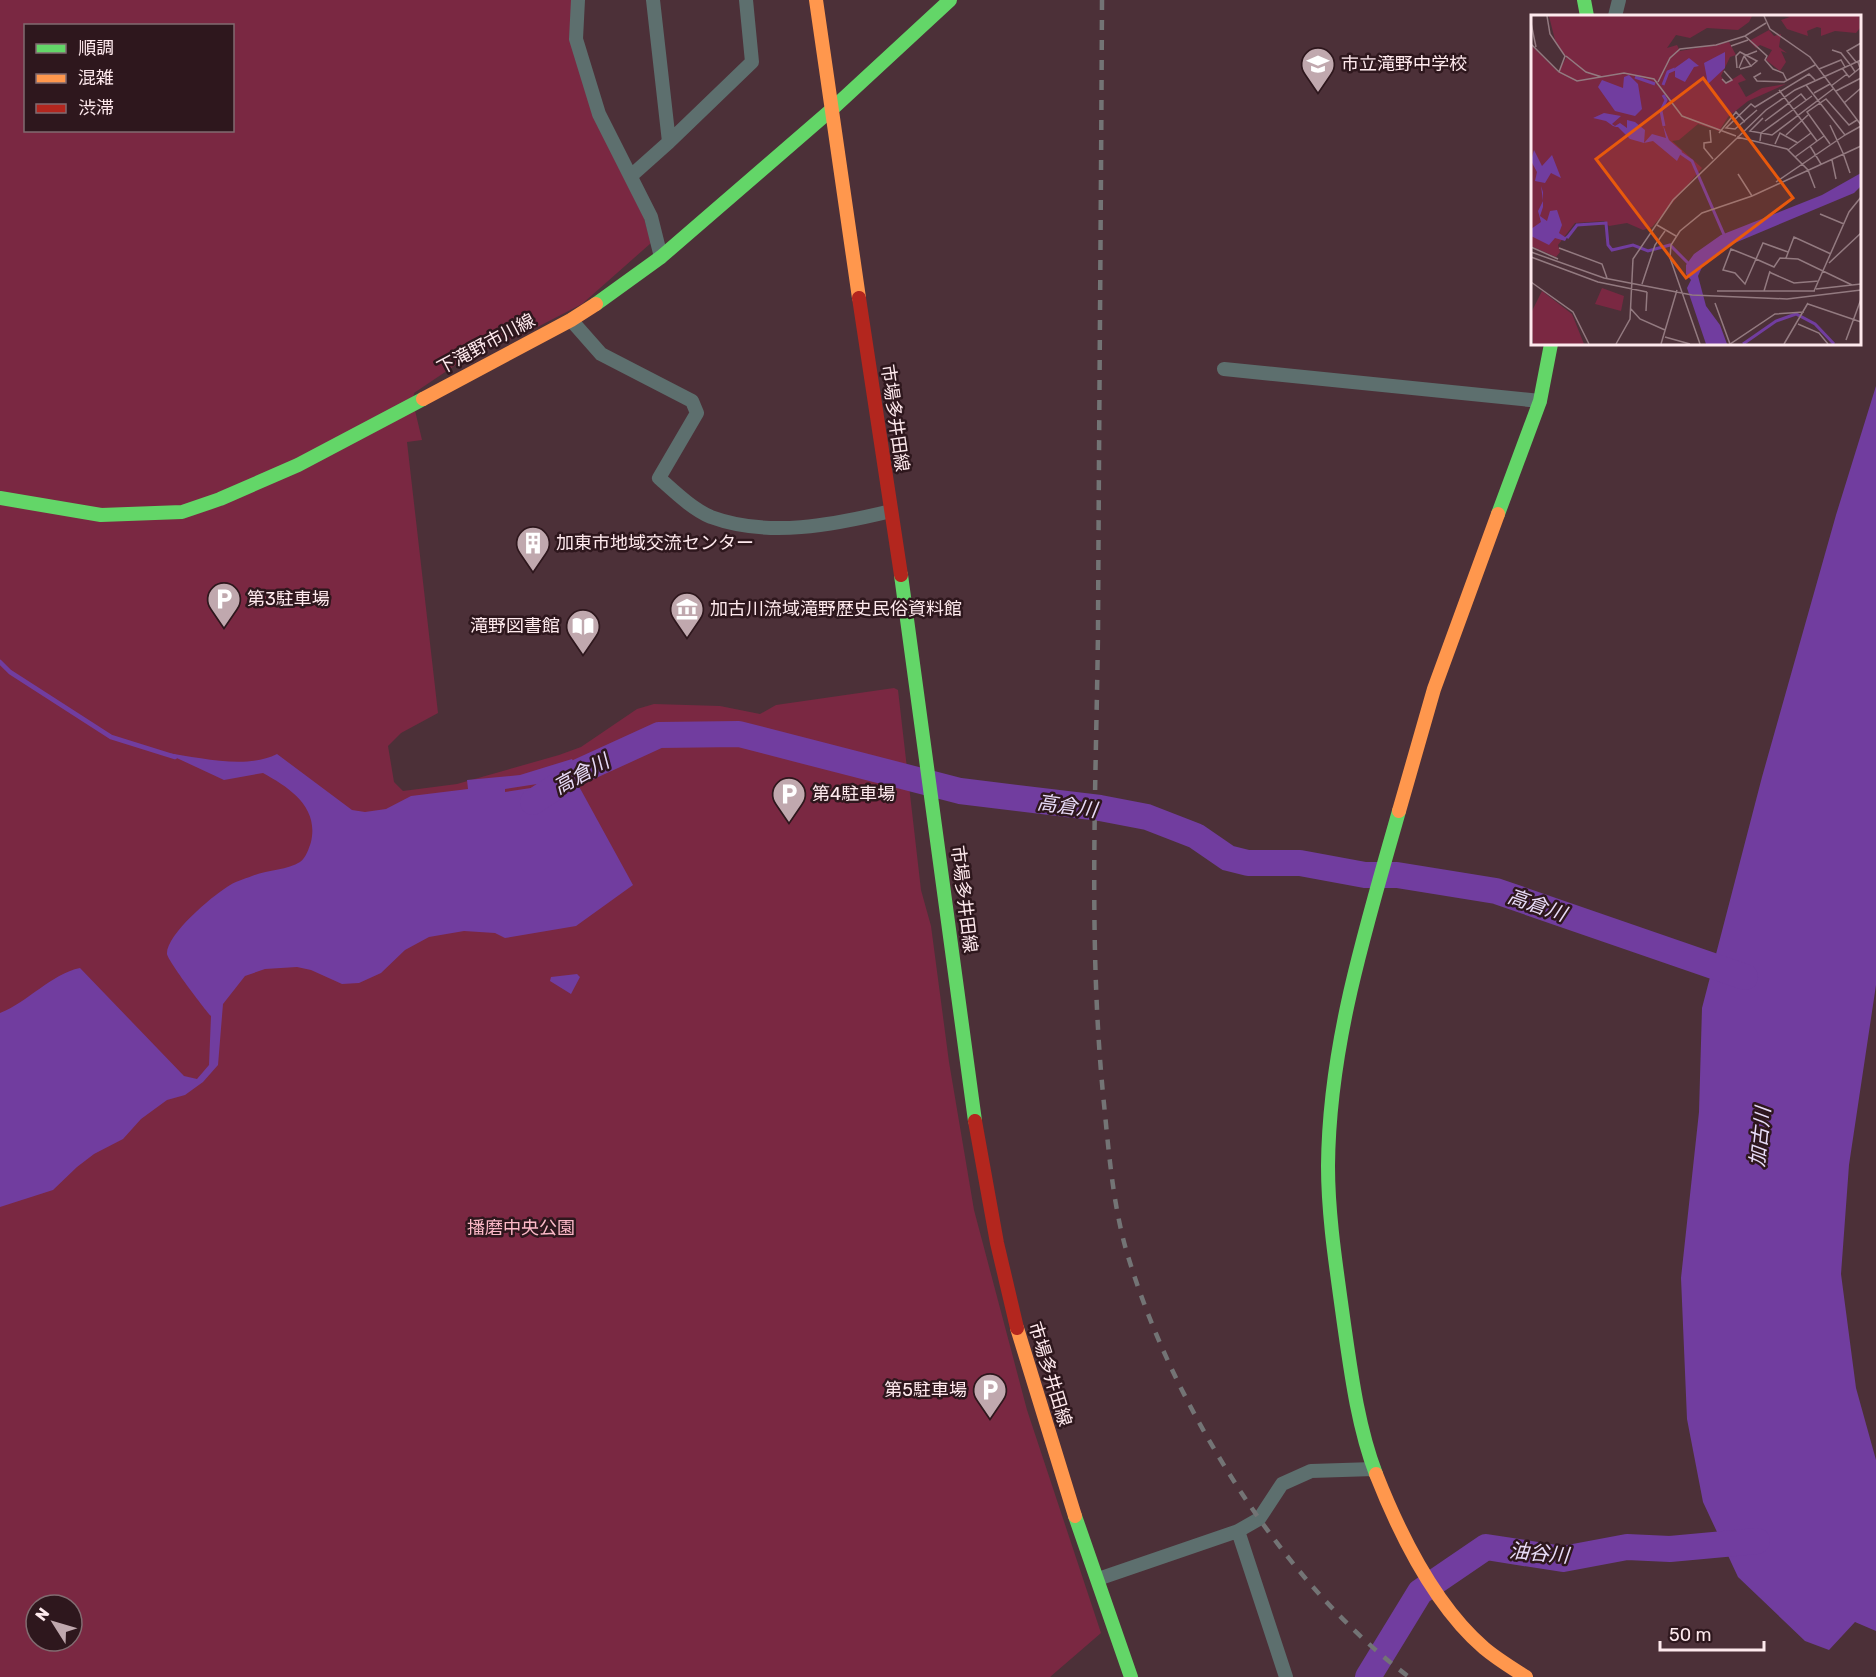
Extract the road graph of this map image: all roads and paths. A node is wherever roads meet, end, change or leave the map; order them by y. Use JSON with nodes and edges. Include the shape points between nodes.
{"nodes":[{"id":1,"x":578,"y":0,"type":"edge"},
{"id":2,"x":652,"y":0,"type":"edge"},
{"id":3,"x":747,"y":0,"type":"edge"},
{"id":4,"x":816,"y":0,"type":"edge"},
{"id":5,"x":950,"y":0,"type":"edge"},
{"id":6,"x":1584,"y":0,"type":"edge"},
{"id":7,"x":1618,"y":0,"type":"edge"},
{"id":8,"x":1587,"y":15,"type":"edge"},
{"id":9,"x":1615,"y":15,"type":"edge"},
{"id":10,"x":831,"y":110,"type":"junction"},
{"id":11,"x":669,"y":142,"type":"junction"},
{"id":12,"x":632,"y":175,"type":"junction"},
{"id":13,"x":661,"y":257,"type":"junction"},
{"id":14,"x":571,"y":320,"type":"junction"},
{"id":15,"x":1551,"y":345,"type":"edge"},
{"id":16,"x":1224,"y":369,"type":"dead end"},
{"id":17,"x":1540,"y":401,"type":"junction"},
{"id":18,"x":0,"y":498,"type":"edge"},
{"id":19,"x":891,"y":511,"type":"junction"},
{"id":20,"x":1374,"y":1468,"type":"junction"},
{"id":21,"x":1238,"y":1531,"type":"junction"},
{"id":22,"x":1098,"y":1579,"type":"junction"},
{"id":23,"x":1131,"y":1677,"type":"edge"},
{"id":24,"x":1286,"y":1677,"type":"edge"},
{"id":25,"x":1526,"y":1677,"type":"edge"}],
"edges":[{"from":1,"to":12,"type":"street","via":[[576,39],[581,57],[599,114]]},
{"from":2,"to":11,"type":"street"},
{"from":3,"to":11,"type":"street","via":[[752,62]]},
{"from":4,"to":10,"type":"main road"},
{"from":5,"to":10,"type":"main road","name":"下滝野市川線"},
{"from":6,"to":8,"type":"main road"},
{"from":7,"to":9,"type":"street"},
{"from":10,"to":13,"type":"main road","name":"下滝野市川線"},
{"from":10,"to":19,"type":"main road","name":"市場多井田線"},
{"from":11,"to":12,"type":"street"},
{"from":12,"to":13,"type":"street","via":[[651,217]]},
{"from":13,"to":14,"type":"main road","name":"下滝野市川線"},
{"from":14,"to":18,"type":"main road","name":"下滝野市川線","via":[[298,465],[182,512],[101,515]]},
{"from":14,"to":19,"type":"street","via":[[601,354],[692,401],[697,413],[659,478],[683,500],[710,516],[754,527],[791,528],[846,522]]},
{"from":15,"to":17,"type":"main road"},
{"from":16,"to":17,"type":"street"},
{"from":17,"to":20,"type":"main road","via":[[1434,689],[1341,1028],[1328,1167],[1336,1267],[1352,1381]]},
{"from":19,"to":22,"type":"main road","name":"市場多井田線","via":[[971,1094],[993,1227],[1016,1323]]},
{"from":20,"to":21,"type":"street","via":[[1311,1471],[1282,1484],[1259,1519]]},
{"from":20,"to":25,"type":"main road","via":[[1397,1528],[1439,1597],[1484,1648]]},
{"from":21,"to":22,"type":"street"},
{"from":21,"to":24,"type":"street"},
{"from":22,"to":23,"type":"main road","name":"市場多井田線"}]}
